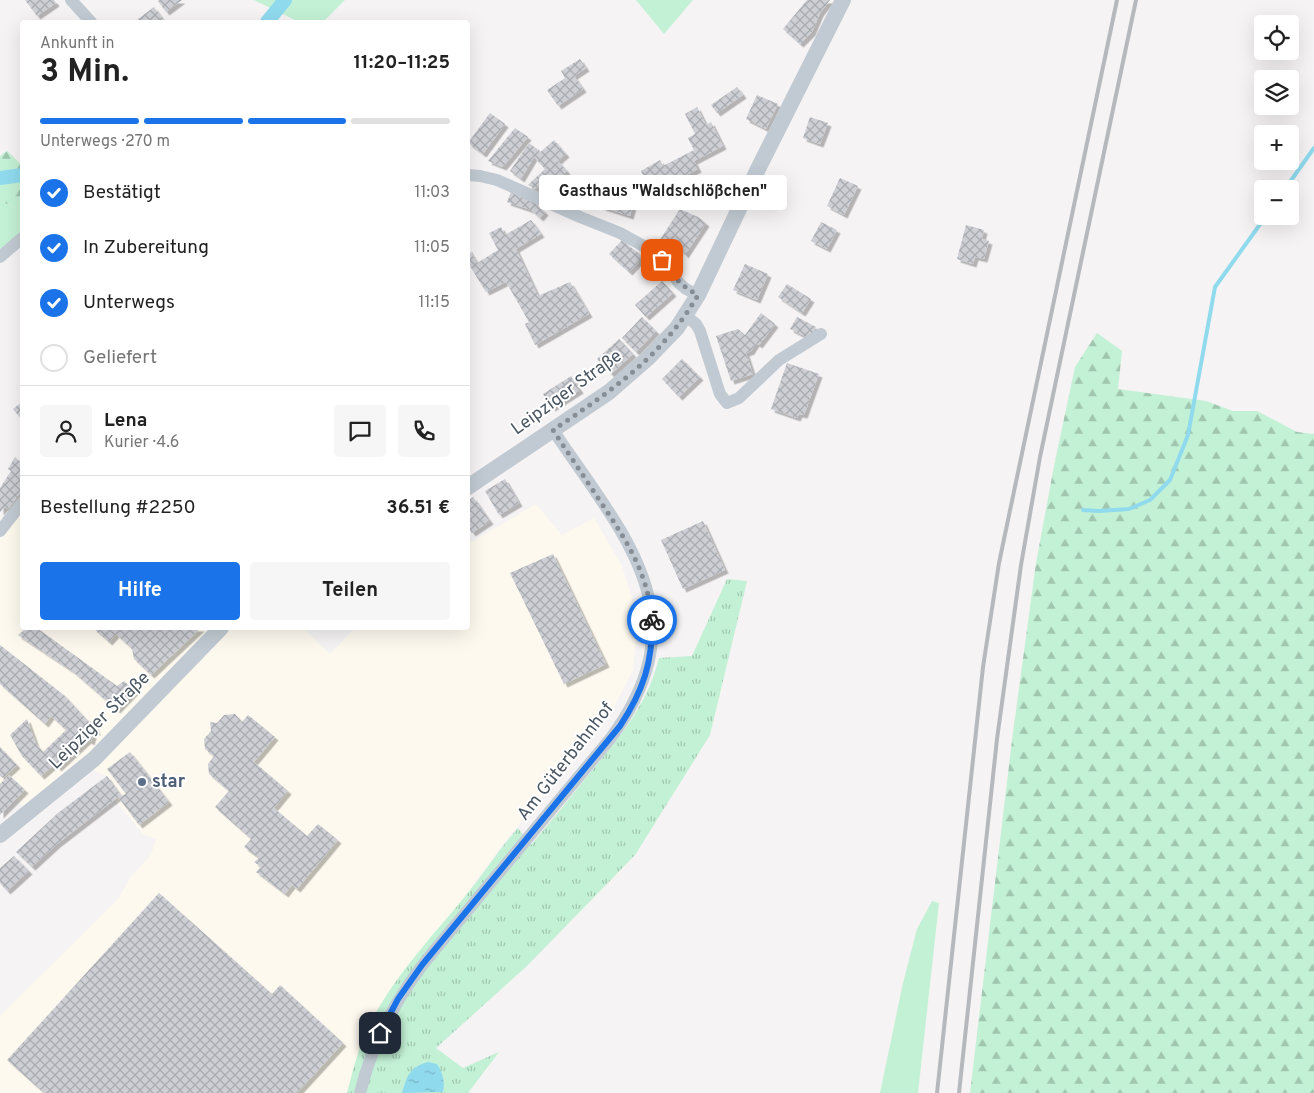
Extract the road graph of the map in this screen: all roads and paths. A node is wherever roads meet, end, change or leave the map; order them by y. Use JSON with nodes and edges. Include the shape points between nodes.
{"nodes":[{"id":1,"x":71,"y":0,"type":"edge"},
{"id":2,"x":843,"y":0,"type":"edge"},
{"id":3,"x":89,"y":20,"type":"edge"},
{"id":4,"x":470,"y":175,"type":"edge"},
{"id":5,"x":20,"y":240,"type":"edge"},
{"id":6,"x":0,"y":257,"type":"edge"},
{"id":7,"x":698,"y":295,"type":"junction"},
{"id":8,"x":686,"y":316,"type":"junction"},
{"id":9,"x":821,"y":334,"type":"dead end"},
{"id":10,"x":553,"y":430,"type":"junction"},
{"id":11,"x":470,"y":486,"type":"edge"},
{"id":12,"x":20,"y":506,"type":"edge"},
{"id":13,"x":0,"y":531,"type":"edge"},
{"id":14,"x":219,"y":630,"type":"edge"},
{"id":15,"x":0,"y":835,"type":"edge"},
{"id":16,"x":360,"y":1093,"type":"edge"}],
"edges":[{"from":1,"to":3,"type":"street"},
{"from":2,"to":7,"type":"street","name":"Leipziger Straße"},
{"from":4,"to":7,"type":"street","via":[[497,180],[635,241],[657,254],[673,277]]},
{"from":5,"to":6,"type":"street"},
{"from":7,"to":8,"type":"street","name":"Leipziger Straße"},
{"from":8,"to":9,"type":"street","via":[[700,331],[720,394],[727,403],[739,398],[779,360]]},
{"from":8,"to":10,"type":"street","name":"Leipziger Straße","via":[[668,339],[623,381]]},
{"from":10,"to":11,"type":"street","name":"Leipziger Straße"},
{"from":10,"to":16,"type":"street","name":"Am Güterbahnhof","via":[[625,539],[646,583],[652,633],[644,681],[628,714],[610,739],[405,989],[380,1033]]},
{"from":12,"to":13,"type":"street"},
{"from":14,"to":15,"type":"street","name":"Leipziger Straße","via":[[94,759]]}]}
